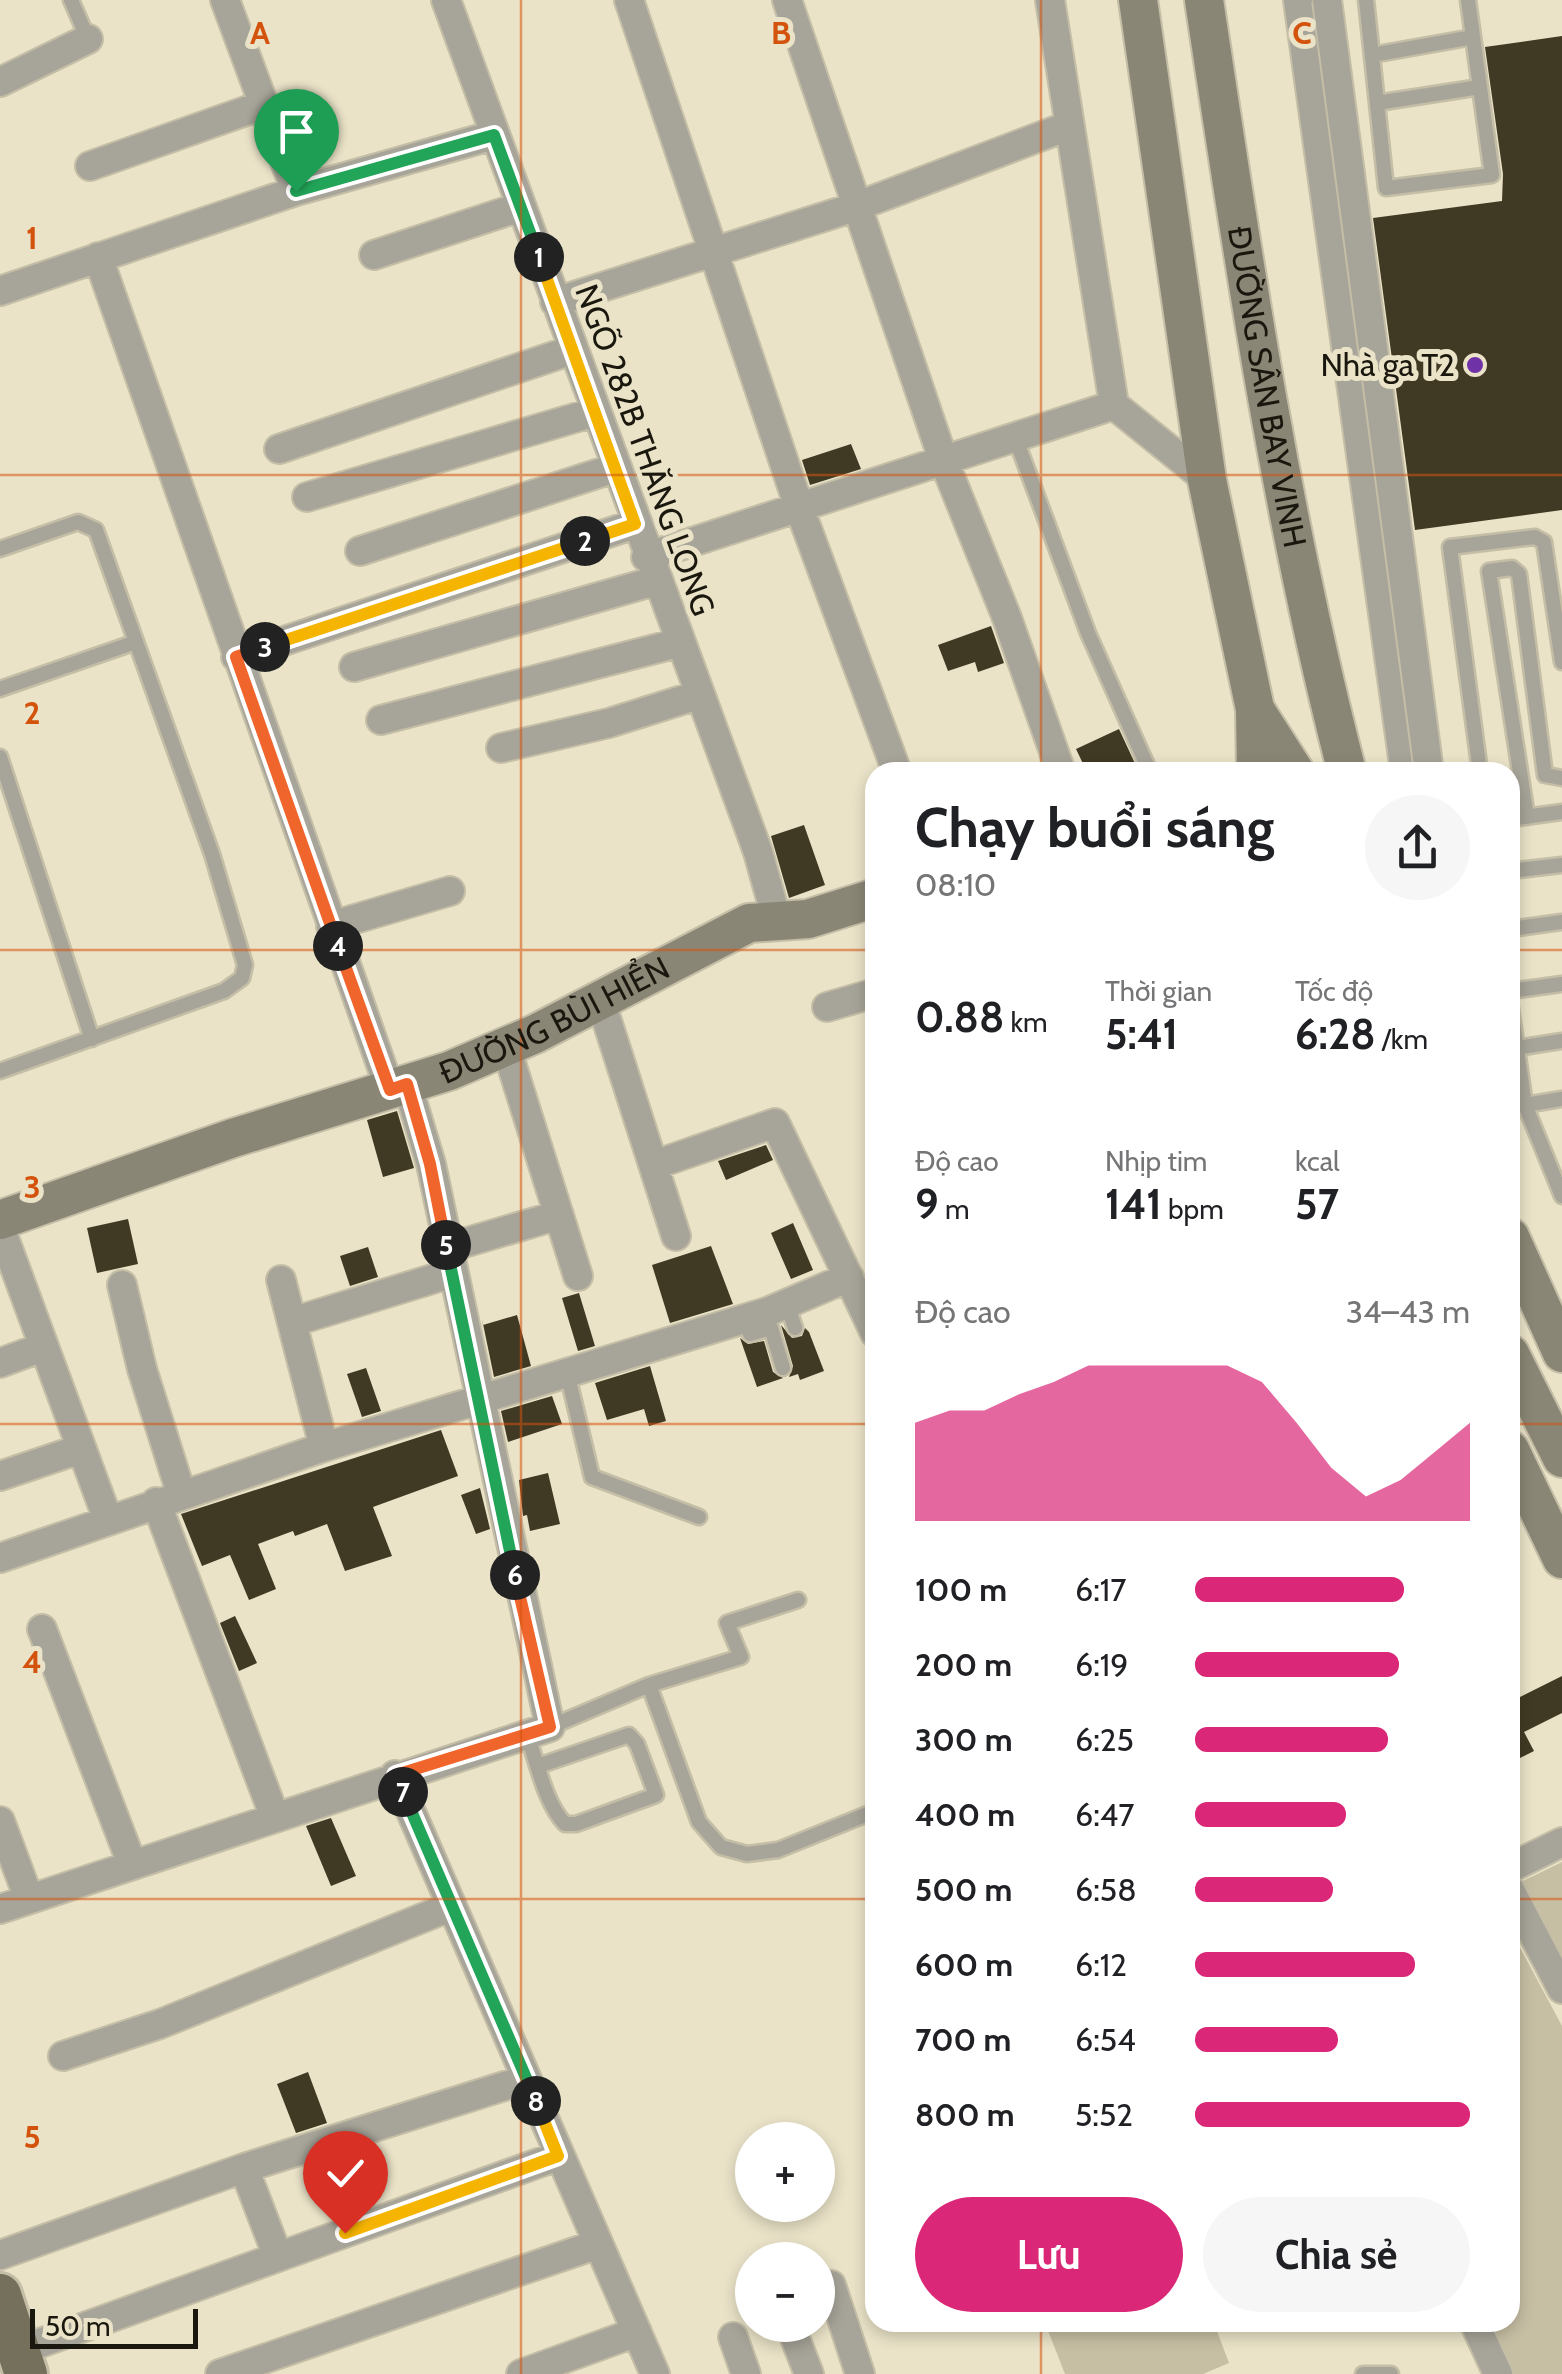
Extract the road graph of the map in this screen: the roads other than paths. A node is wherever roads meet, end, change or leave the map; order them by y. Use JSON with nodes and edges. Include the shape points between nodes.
{"nodes":[{"id":1,"x":71,"y":0,"type":"edge"},
{"id":2,"x":225,"y":0,"type":"edge"},
{"id":3,"x":446,"y":0,"type":"edge"},
{"id":4,"x":629,"y":0,"type":"edge"},
{"id":5,"x":787,"y":0,"type":"edge"},
{"id":6,"x":1050,"y":0,"type":"edge"},
{"id":7,"x":1138,"y":0,"type":"edge"},
{"id":8,"x":1204,"y":0,"type":"edge"},
{"id":9,"x":1298,"y":0,"type":"edge"},
{"id":10,"x":1327,"y":0,"type":"edge"},
{"id":11,"x":1338,"y":0,"type":"edge"},
{"id":12,"x":1366,"y":0,"type":"edge"},
{"id":13,"x":1468,"y":0,"type":"edge"},
{"id":14,"x":1473,"y":37,"type":"junction"},
{"id":15,"x":88,"y":39,"type":"joint"},
{"id":16,"x":1372,"y":54,"type":"junction"},
{"id":17,"x":0,"y":82,"type":"edge"},
{"id":18,"x":1480,"y":87,"type":"junction"},
{"id":19,"x":1376,"y":103,"type":"junction"},
{"id":20,"x":262,"y":104,"type":"junction"},
{"id":21,"x":1068,"y":126,"type":"junction"},
{"id":22,"x":494,"y":135,"type":"junction"},
{"id":23,"x":90,"y":166,"type":"dead end"},
{"id":24,"x":296,"y":191,"type":"junction"},
{"id":25,"x":520,"y":208,"type":"junction"},
{"id":26,"x":854,"y":208,"type":"junction"},
{"id":27,"x":715,"y":253,"type":"junction"},
{"id":28,"x":98,"y":256,"type":"junction"},
{"id":29,"x":374,"y":256,"type":"dead end"},
{"id":30,"x":0,"y":291,"type":"edge"},
{"id":31,"x":555,"y":302,"type":"junction"},
{"id":32,"x":572,"y":350,"type":"junction"},
{"id":33,"x":1114,"y":405,"type":"junction"},
{"id":34,"x":594,"y":412,"type":"junction"},
{"id":35,"x":1015,"y":436,"type":"junction"},
{"id":36,"x":279,"y":449,"type":"dead end"},
{"id":37,"x":942,"y":459,"type":"junction"},
{"id":38,"x":615,"y":468,"type":"junction"},
{"id":39,"x":1207,"y":480,"type":"junction"},
{"id":40,"x":307,"y":496,"type":"dead end"},
{"id":41,"x":800,"y":507,"type":"junction"},
{"id":42,"x":635,"y":524,"type":"junction"},
{"id":43,"x":0,"y":550,"type":"edge"},
{"id":44,"x":360,"y":551,"type":"dead end"},
{"id":45,"x":651,"y":569,"type":"junction"},
{"id":46,"x":1386,"y":631,"type":"junction"},
{"id":47,"x":136,"y":642,"type":"junction"},
{"id":48,"x":678,"y":643,"type":"junction"},
{"id":49,"x":236,"y":657,"type":"junction"},
{"id":50,"x":1562,"y":662,"type":"edge"},
{"id":51,"x":354,"y":666,"type":"dead end"},
{"id":52,"x":0,"y":690,"type":"edge"},
{"id":53,"x":698,"y":695,"type":"junction"},
{"id":54,"x":1255,"y":710,"type":"junction"},
{"id":55,"x":381,"y":720,"type":"dead end"},
{"id":56,"x":500,"y":748,"type":"dead end"},
{"id":57,"x":0,"y":757,"type":"edge"},
{"id":58,"x":892,"y":762,"type":"edge"},
{"id":59,"x":1057,"y":762,"type":"edge"},
{"id":60,"x":1146,"y":762,"type":"edge"},
{"id":61,"x":1256,"y":762,"type":"edge"},
{"id":62,"x":1289,"y":762,"type":"edge"},
{"id":63,"x":1344,"y":762,"type":"edge"},
{"id":64,"x":1405,"y":762,"type":"edge"},
{"id":65,"x":1428,"y":762,"type":"edge"},
{"id":66,"x":1479,"y":762,"type":"edge"},
{"id":67,"x":1518,"y":762,"type":"edge"},
{"id":68,"x":1520,"y":772,"type":"edge"},
{"id":69,"x":1562,"y":778,"type":"edge"},
{"id":70,"x":1562,"y":812,"type":"edge"},
{"id":71,"x":1527,"y":817,"type":"junction"},
{"id":72,"x":1520,"y":818,"type":"edge"},
{"id":73,"x":1562,"y":865,"type":"edge"},
{"id":74,"x":1520,"y":870,"type":"edge"},
{"id":75,"x":450,"y":891,"type":"dead end"},
{"id":76,"x":865,"y":901,"type":"edge"},
{"id":77,"x":1562,"y":922,"type":"edge"},
{"id":78,"x":778,"y":924,"type":"junction"},
{"id":79,"x":331,"y":926,"type":"junction"},
{"id":80,"x":1520,"y":928,"type":"edge"},
{"id":81,"x":1562,"y":984,"type":"edge"},
{"id":82,"x":1520,"y":990,"type":"edge"},
{"id":83,"x":865,"y":996,"type":"edge"},
{"id":84,"x":600,"y":999,"type":"junction"},
{"id":85,"x":827,"y":1007,"type":"dead end"},
{"id":86,"x":92,"y":1039,"type":"junction"},
{"id":87,"x":1562,"y":1041,"type":"edge"},
{"id":88,"x":1520,"y":1047,"type":"edge"},
{"id":89,"x":506,"y":1048,"type":"junction"},
{"id":90,"x":0,"y":1072,"type":"edge"},
{"id":91,"x":1520,"y":1073,"type":"edge"},
{"id":92,"x":398,"y":1087,"type":"junction"},
{"id":93,"x":1562,"y":1099,"type":"edge"},
{"id":94,"x":1525,"y":1105,"type":"junction"},
{"id":95,"x":654,"y":1165,"type":"junction"},
{"id":96,"x":1562,"y":1196,"type":"edge"},
{"id":97,"x":559,"y":1215,"type":"junction"},
{"id":98,"x":0,"y":1224,"type":"edge"},
{"id":99,"x":676,"y":1236,"type":"dead end"},
{"id":100,"x":1520,"y":1255,"type":"edge"},
{"id":101,"x":449,"y":1261,"type":"junction"},
{"id":102,"x":578,"y":1276,"type":"dead end"},
{"id":103,"x":849,"y":1277,"type":"junction"},
{"id":104,"x":281,"y":1280,"type":"dead end"},
{"id":105,"x":122,"y":1285,"type":"dead end"},
{"id":106,"x":1551,"y":1309,"type":"edge"},
{"id":107,"x":865,"y":1311,"type":"edge"},
{"id":108,"x":746,"y":1319,"type":"junction"},
{"id":109,"x":292,"y":1322,"type":"junction"},
{"id":110,"x":43,"y":1347,"type":"junction"},
{"id":111,"x":1561,"y":1348,"type":"edge"},
{"id":112,"x":0,"y":1363,"type":"edge"},
{"id":113,"x":783,"y":1368,"type":"dead end"},
{"id":114,"x":567,"y":1372,"type":"junction"},
{"id":115,"x":1520,"y":1374,"type":"edge"},
{"id":116,"x":478,"y":1399,"type":"junction"},
{"id":117,"x":324,"y":1447,"type":"junction"},
{"id":118,"x":80,"y":1449,"type":"junction"},
{"id":119,"x":1562,"y":1458,"type":"edge"},
{"id":120,"x":1520,"y":1471,"type":"edge"},
{"id":121,"x":0,"y":1476,"type":"edge"},
{"id":122,"x":168,"y":1498,"type":"junction"},
{"id":123,"x":699,"y":1516,"type":"dead end"},
{"id":124,"x":108,"y":1520,"type":"junction"},
{"id":125,"x":0,"y":1558,"type":"edge"},
{"id":126,"x":1562,"y":1559,"type":"edge"},
{"id":127,"x":798,"y":1600,"type":"dead end"},
{"id":128,"x":42,"y":1629,"type":"dead end"},
{"id":129,"x":648,"y":1685,"type":"junction"},
{"id":130,"x":538,"y":1730,"type":"junction"},
{"id":131,"x":538,"y":1766,"type":"junction"},
{"id":132,"x":396,"y":1775,"type":"junction"},
{"id":133,"x":865,"y":1815,"type":"edge"},
{"id":134,"x":274,"y":1816,"type":"junction"},
{"id":135,"x":0,"y":1821,"type":"edge"},
{"id":136,"x":1562,"y":1842,"type":"edge"},
{"id":137,"x":1520,"y":1863,"type":"edge"},
{"id":138,"x":132,"y":1864,"type":"junction"},
{"id":139,"x":28,"y":1899,"type":"junction"},
{"id":140,"x":452,"y":1906,"type":"junction"},
{"id":141,"x":0,"y":1909,"type":"edge"},
{"id":142,"x":1520,"y":1909,"type":"edge"},
{"id":143,"x":1562,"y":1990,"type":"edge"},
{"id":144,"x":64,"y":2056,"type":"dead end"},
{"id":145,"x":527,"y":2079,"type":"junction"},
{"id":146,"x":558,"y":2156,"type":"junction"},
{"id":147,"x":244,"y":2168,"type":"junction"},
{"id":148,"x":598,"y":2244,"type":"junction"},
{"id":149,"x":0,"y":2255,"type":"edge"},
{"id":150,"x":278,"y":2258,"type":"junction"},
{"id":151,"x":0,"y":2295,"type":"edge"},
{"id":152,"x":835,"y":2295,"type":"edge"},
{"id":153,"x":637,"y":2332,"type":"junction"},
{"id":154,"x":1479,"y":2332,"type":"edge"},
{"id":155,"x":733,"y":2337,"type":"dead end"},
{"id":156,"x":796,"y":2342,"type":"edge"},
{"id":157,"x":22,"y":2362,"type":"edge"},
{"id":158,"x":220,"y":2374,"type":"edge"},
{"id":159,"x":522,"y":2374,"type":"edge"},
{"id":160,"x":655,"y":2374,"type":"edge"},
{"id":161,"x":746,"y":2374,"type":"edge"},
{"id":162,"x":808,"y":2374,"type":"edge"},
{"id":163,"x":860,"y":2374,"type":"edge"},
{"id":164,"x":1362,"y":2374,"type":"edge"},
{"id":165,"x":1391,"y":2374,"type":"edge"},
{"id":166,"x":1498,"y":2374,"type":"edge"}],
"edges":[{"from":1,"to":15,"type":"lane"},
{"from":2,"to":20,"type":"street"},
{"from":3,"to":22,"type":"street","name":"NGÕ 282B THĂNG LONG"},
{"from":4,"to":27,"type":"street"},
{"from":5,"to":26,"type":"street"},
{"from":6,"to":21,"type":"street"},
{"from":7,"to":39,"type":"main road","name":"ĐƯỜNG SÂN BAY VINH"},
{"from":8,"to":63,"type":"main road","name":"ĐƯỜNG SÂN BAY VINH","via":[[1263,387],[1312,640]]},
{"from":9,"to":46,"type":"street"},
{"from":10,"to":65,"type":"street","bridge":true},
{"from":11,"to":46,"type":"street","via":[[1411,536]]},
{"from":12,"to":16,"type":"lane"},
{"from":13,"to":14,"type":"lane"},
{"from":14,"to":16,"type":"lane"},
{"from":14,"to":18,"type":"lane"},
{"from":15,"to":17,"type":"street"},
{"from":16,"to":19,"type":"lane"},
{"from":18,"to":19,"type":"lane"},
{"from":18,"to":19,"type":"lane","via":[[1492,175],[1386,188]]},
{"from":20,"to":23,"type":"street"},
{"from":20,"to":24,"type":"street"},
{"from":21,"to":26,"type":"street"},
{"from":21,"to":33,"type":"street"},
{"from":22,"to":24,"type":"street"},
{"from":22,"to":25,"type":"street","name":"NGÕ 282B THĂNG LONG"},
{"from":24,"to":28,"type":"street"},
{"from":25,"to":29,"type":"street"},
{"from":25,"to":31,"type":"street","name":"NGÕ 282B THĂNG LONG"},
{"from":26,"to":27,"type":"street"},
{"from":26,"to":37,"type":"street"},
{"from":27,"to":31,"type":"street"},
{"from":27,"to":41,"type":"street"},
{"from":28,"to":30,"type":"street"},
{"from":28,"to":49,"type":"street"},
{"from":31,"to":32,"type":"street","name":"NGÕ 282B THĂNG LONG"},
{"from":32,"to":34,"type":"street","name":"NGÕ 282B THĂNG LONG"},
{"from":32,"to":36,"type":"street"},
{"from":33,"to":35,"type":"street"},
{"from":33,"to":39,"type":"street"},
{"from":34,"to":38,"type":"street","name":"NGÕ 282B THĂNG LONG"},
{"from":34,"to":40,"type":"street"},
{"from":35,"to":37,"type":"street"},
{"from":35,"to":60,"type":"lane","via":[[1088,633]]},
{"from":37,"to":41,"type":"street"},
{"from":37,"to":59,"type":"street"},
{"from":38,"to":42,"type":"street","name":"NGÕ 282B THĂNG LONG"},
{"from":38,"to":44,"type":"street"},
{"from":39,"to":54,"type":"main road","name":"ĐƯỜNG SÂN BAY VINH"},
{"from":41,"to":45,"type":"street"},
{"from":41,"to":58,"type":"street"},
{"from":42,"to":45,"type":"street","name":"NGÕ 282B THĂNG LONG"},
{"from":42,"to":49,"type":"street"},
{"from":43,"to":47,"type":"lane","via":[[78,522],[91,525]]},
{"from":45,"to":48,"type":"street","name":"NGÕ 282B THĂNG LONG"},
{"from":45,"to":51,"type":"street"},
{"from":46,"to":64,"type":"street"},
{"from":47,"to":52,"type":"lane"},
{"from":47,"to":86,"type":"lane","via":[[245,966],[242,978],[224,991]]},
{"from":48,"to":53,"type":"street","name":"NGÕ 282B THĂNG LONG"},
{"from":48,"to":55,"type":"street"},
{"from":49,"to":79,"type":"street"},
{"from":50,"to":66,"type":"lane","via":[[1544,542],[1534,537],[1450,547]]},
{"from":53,"to":56,"type":"street"},
{"from":53,"to":78,"type":"street","name":"NGÕ 282B THĂNG LONG"},
{"from":54,"to":61,"type":"main road","name":"ĐƯỜNG SÂN BAY VINH"},
{"from":54,"to":62,"type":"main road"},
{"from":57,"to":86,"type":"lane"},
{"from":67,"to":69,"type":"lane","via":[[1489,572],[1512,568],[1519,574],[1545,775]]},
{"from":68,"to":71,"type":"lane"},
{"from":70,"to":71,"type":"lane"},
{"from":71,"to":72,"type":"lane"},
{"from":73,"to":74,"type":"lane"},
{"from":75,"to":79,"type":"street"},
{"from":76,"to":78,"type":"main road","name":"ĐƯỜNG BÙI HIỂN"},
{"from":77,"to":80,"type":"lane"},
{"from":78,"to":84,"type":"main road","name":"ĐƯỜNG BÙI HIỂN","via":[[749,922]]},
{"from":79,"to":92,"type":"street"},
{"from":81,"to":82,"type":"lane"},
{"from":83,"to":85,"type":"street"},
{"from":84,"to":89,"type":"main road","name":"ĐƯỜNG BÙI HIỂN"},
{"from":84,"to":95,"type":"street"},
{"from":86,"to":90,"type":"lane"},
{"from":87,"to":88,"type":"lane"},
{"from":89,"to":92,"type":"main road","name":"ĐƯỜNG BÙI HIỂN"},
{"from":89,"to":97,"type":"street"},
{"from":91,"to":94,"type":"lane"},
{"from":92,"to":98,"type":"main road","name":"ĐƯỜNG BÙI HIỂN","via":[[233,1138]]},
{"from":92,"to":101,"type":"street","via":[[430,1164]]},
{"from":93,"to":94,"type":"lane"},
{"from":94,"to":96,"type":"lane"},
{"from":95,"to":99,"type":"street"},
{"from":95,"to":103,"type":"street","via":[[775,1123]]},
{"from":97,"to":101,"type":"street"},
{"from":97,"to":102,"type":"street"},
{"from":98,"to":110,"type":"street"},
{"from":100,"to":106,"type":"main road"},
{"from":101,"to":109,"type":"street"},
{"from":101,"to":116,"type":"street"},
{"from":103,"to":107,"type":"street"},
{"from":103,"to":108,"type":"street","via":[[791,1316]]},
{"from":104,"to":109,"type":"street"},
{"from":105,"to":122,"type":"street"},
{"from":106,"to":111,"type":"main road"},
{"from":108,"to":113,"type":"lane","via":[[750,1334],[771,1328]]},
{"from":108,"to":114,"type":"street"},
{"from":109,"to":117,"type":"street"},
{"from":110,"to":112,"type":"street"},
{"from":110,"to":118,"type":"street"},
{"from":114,"to":116,"type":"street"},
{"from":114,"to":123,"type":"lane","via":[[592,1477]]},
{"from":115,"to":119,"type":"main road"},
{"from":116,"to":117,"type":"street"},
{"from":116,"to":130,"type":"street"},
{"from":117,"to":122,"type":"street"},
{"from":118,"to":121,"type":"street"},
{"from":118,"to":124,"type":"street"},
{"from":120,"to":126,"type":"main road"},
{"from":122,"to":124,"type":"street"},
{"from":122,"to":134,"type":"street"},
{"from":124,"to":125,"type":"street"},
{"from":127,"to":129,"type":"lane","via":[[728,1623],[741,1657]]},
{"from":128,"to":138,"type":"street"},
{"from":129,"to":130,"type":"lane"},
{"from":129,"to":133,"type":"lane","via":[[699,1822],[721,1847],[747,1854],[778,1850]]},
{"from":130,"to":131,"type":"lane"},
{"from":130,"to":132,"type":"street"},
{"from":131,"to":131,"type":"lane","via":[[565,1824],[656,1795],[629,1735]]},
{"from":132,"to":134,"type":"street"},
{"from":132,"to":140,"type":"street"},
{"from":134,"to":138,"type":"street"},
{"from":135,"to":139,"type":"street"},
{"from":136,"to":137,"type":"street"},
{"from":138,"to":139,"type":"street"},
{"from":139,"to":141,"type":"street"},
{"from":140,"to":144,"type":"street"},
{"from":140,"to":145,"type":"street"},
{"from":142,"to":143,"type":"street"},
{"from":145,"to":146,"type":"street"},
{"from":145,"to":147,"type":"street"},
{"from":146,"to":148,"type":"street"},
{"from":146,"to":150,"type":"street"},
{"from":147,"to":149,"type":"street"},
{"from":147,"to":150,"type":"street"},
{"from":148,"to":153,"type":"street"},
{"from":148,"to":158,"type":"street"},
{"from":150,"to":157,"type":"street"},
{"from":151,"to":157,"type":"main road"},
{"from":152,"to":163,"type":"street"},
{"from":153,"to":159,"type":"street"},
{"from":153,"to":160,"type":"street"},
{"from":154,"to":166,"type":"street"},
{"from":155,"to":161,"type":"street"},
{"from":156,"to":162,"type":"street"},
{"from":164,"to":165,"type":"lane"}]}
